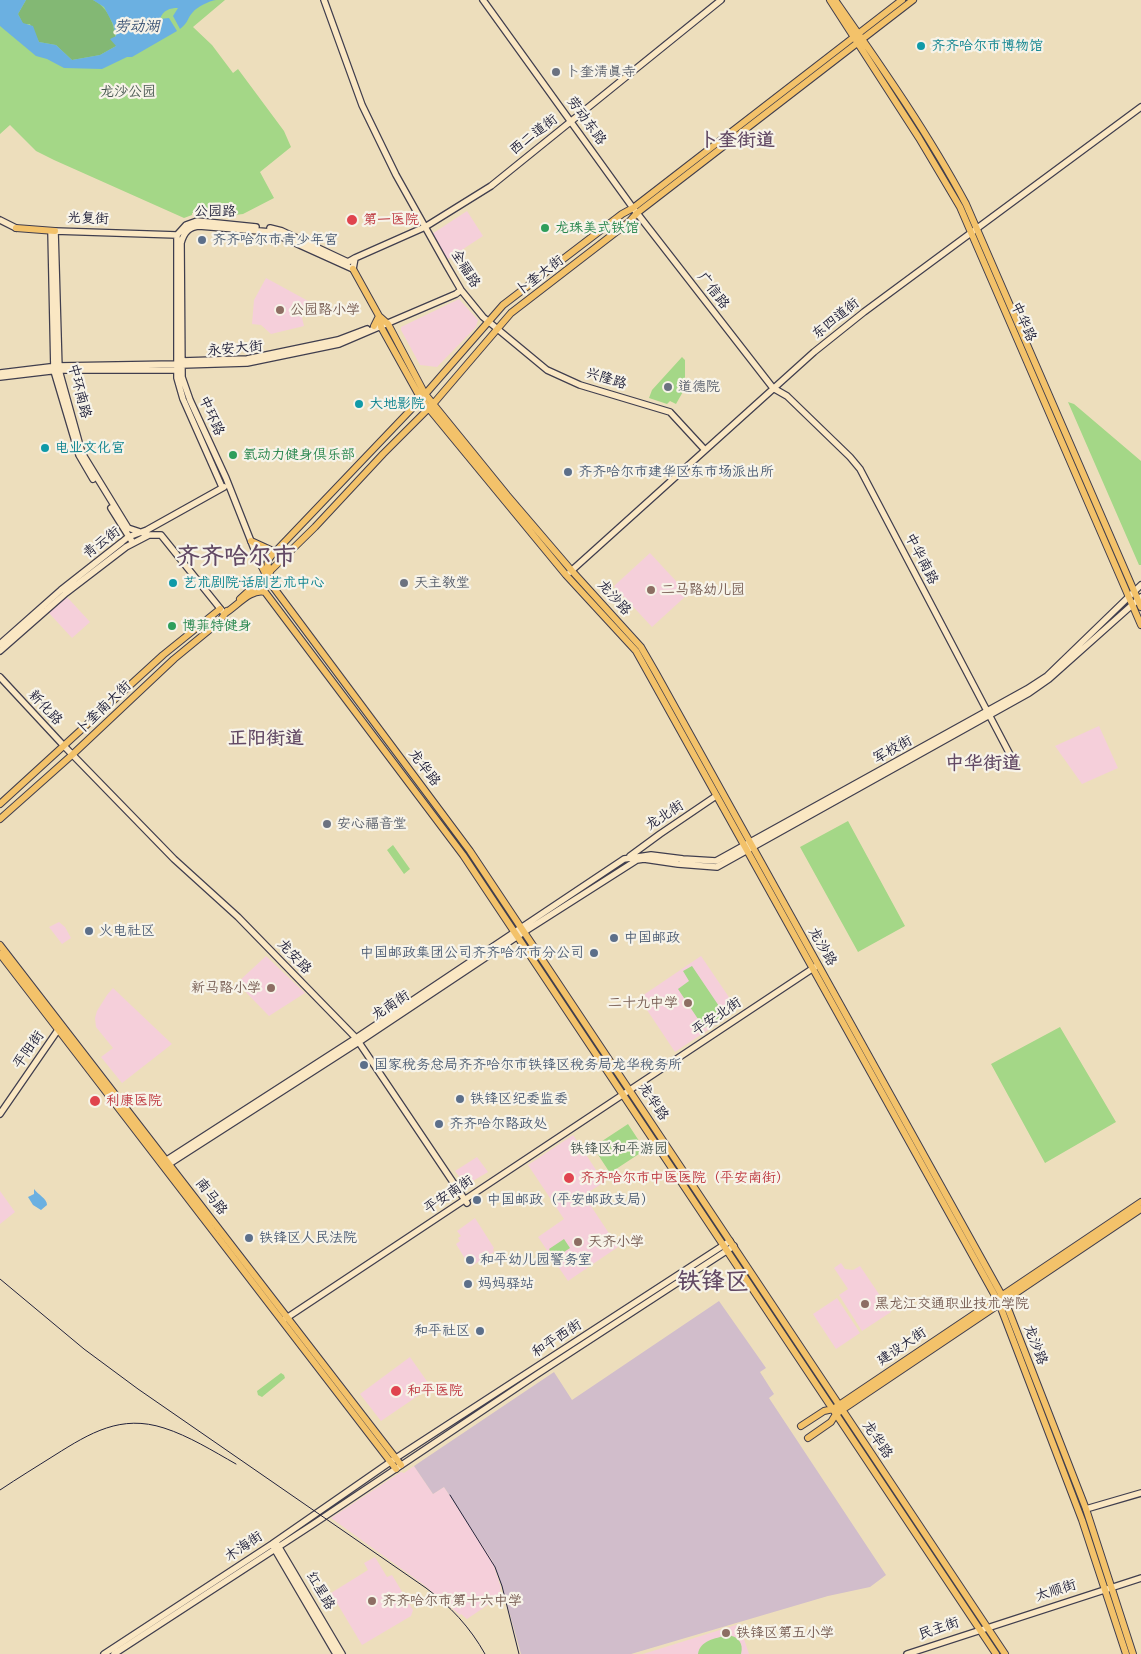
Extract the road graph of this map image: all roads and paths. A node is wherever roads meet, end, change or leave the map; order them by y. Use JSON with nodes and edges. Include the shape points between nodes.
{"nodes":[{"id":1,"x":324,"y":0,"type":"edge"},
{"id":2,"x":484,"y":0,"type":"edge"},
{"id":3,"x":721,"y":0,"type":"edge"},
{"id":4,"x":830,"y":0,"type":"edge"},
{"id":5,"x":835,"y":0,"type":"edge"},
{"id":6,"x":902,"y":0,"type":"edge"},
{"id":7,"x":913,"y":0,"type":"edge"},
{"id":8,"x":858,"y":38,"type":"junction"},
{"id":9,"x":1141,"y":107,"type":"edge"},
{"id":10,"x":571,"y":122,"type":"junction"},
{"id":11,"x":635,"y":210,"type":"junction"},
{"id":12,"x":0,"y":220,"type":"edge"},
{"id":13,"x":0,"y":226,"type":"edge"},
{"id":14,"x":425,"y":227,"type":"junction"},
{"id":15,"x":16,"y":228,"type":"junction"},
{"id":16,"x":53,"y":231,"type":"junction"},
{"id":17,"x":973,"y":231,"type":"junction"},
{"id":18,"x":177,"y":235,"type":"junction"},
{"id":19,"x":355,"y":258,"type":"junction"},
{"id":20,"x":353,"y":269,"type":"junction"},
{"id":21,"x":462,"y":290,"type":"junction"},
{"id":22,"x":379,"y":316,"type":"junction"},
{"id":23,"x":488,"y":322,"type":"junction"},
{"id":24,"x":381,"y":326,"type":"junction"},
{"id":25,"x":497,"y":330,"type":"junction"},
{"id":26,"x":179,"y":365,"type":"junction"},
{"id":27,"x":56,"y":369,"type":"junction"},
{"id":28,"x":0,"y":373,"type":"edge"},
{"id":29,"x":0,"y":377,"type":"edge"},
{"id":30,"x":773,"y":388,"type":"junction"},
{"id":31,"x":423,"y":396,"type":"junction"},
{"id":32,"x":431,"y":406,"type":"junction"},
{"id":33,"x":706,"y":450,"type":"junction"},
{"id":34,"x":222,"y":487,"type":"junction"},
{"id":35,"x":232,"y":492,"type":"junction"},
{"id":36,"x":140,"y":532,"type":"junction"},
{"id":37,"x":149,"y":535,"type":"junction"},
{"id":38,"x":128,"y":537,"type":"junction"},
{"id":39,"x":251,"y":541,"type":"junction"},
{"id":40,"x":133,"y":543,"type":"junction"},
{"id":41,"x":275,"y":552,"type":"junction"},
{"id":42,"x":258,"y":559,"type":"joint"},
{"id":43,"x":268,"y":573,"type":"junction"},
{"id":44,"x":569,"y":573,"type":"junction"},
{"id":45,"x":1141,"y":585,"type":"edge"},
{"id":46,"x":1134,"y":591,"type":"junction"},
{"id":47,"x":1129,"y":597,"type":"junction"},
{"id":48,"x":1140,"y":601,"type":"edge"},
{"id":49,"x":1132,"y":606,"type":"junction"},
{"id":50,"x":222,"y":611,"type":"junction"},
{"id":51,"x":1141,"y":625,"type":"edge"},
{"id":52,"x":0,"y":644,"type":"edge"},
{"id":53,"x":0,"y":651,"type":"edge"},
{"id":54,"x":0,"y":677,"type":"edge"},
{"id":55,"x":988,"y":714,"type":"junction"},
{"id":56,"x":64,"y":746,"type":"junction"},
{"id":57,"x":72,"y":755,"type":"junction"},
{"id":58,"x":1016,"y":766,"type":"dead end"},
{"id":59,"x":716,"y":796,"type":"junction"},
{"id":60,"x":0,"y":804,"type":"edge"},
{"id":61,"x":0,"y":819,"type":"edge"},
{"id":62,"x":661,"y":835,"type":"dead end"},
{"id":63,"x":748,"y":847,"type":"junction"},
{"id":64,"x":628,"y":857,"type":"junction"},
{"id":65,"x":630,"y":864,"type":"joint"},
{"id":66,"x":522,"y":929,"type":"junction"},
{"id":67,"x":516,"y":934,"type":"junction"},
{"id":68,"x":0,"y":945,"type":"edge"},
{"id":69,"x":0,"y":954,"type":"edge"},
{"id":70,"x":816,"y":967,"type":"junction"},
{"id":71,"x":60,"y":1027,"type":"junction"},
{"id":72,"x":357,"y":1040,"type":"junction"},
{"id":73,"x":630,"y":1090,"type":"junction"},
{"id":74,"x":623,"y":1095,"type":"junction"},
{"id":75,"x":0,"y":1114,"type":"edge"},
{"id":76,"x":165,"y":1164,"type":"junction"},
{"id":77,"x":466,"y":1202,"type":"junction"},
{"id":78,"x":1141,"y":1202,"type":"edge"},
{"id":79,"x":1141,"y":1209,"type":"edge"},
{"id":80,"x":732,"y":1243,"type":"junction"},
{"id":81,"x":725,"y":1248,"type":"junction"},
{"id":82,"x":1001,"y":1300,"type":"junction"},
{"id":83,"x":285,"y":1319,"type":"junction"},
{"id":84,"x":841,"y":1407,"type":"junction"},
{"id":85,"x":834,"y":1412,"type":"junction"},
{"id":86,"x":801,"y":1426,"type":"dead end"},
{"id":87,"x":808,"y":1438,"type":"dead end"},
{"id":88,"x":394,"y":1460,"type":"junction"},
{"id":89,"x":399,"y":1467,"type":"junction"},
{"id":90,"x":1141,"y":1493,"type":"edge"},
{"id":91,"x":1086,"y":1509,"type":"junction"},
{"id":92,"x":275,"y":1545,"type":"junction"},
{"id":93,"x":1141,"y":1578,"type":"edge"},
{"id":94,"x":1109,"y":1588,"type":"junction"},
{"id":95,"x":983,"y":1628,"type":"junction"},
{"id":96,"x":104,"y":1654,"type":"edge"},
{"id":97,"x":114,"y":1654,"type":"edge"},
{"id":98,"x":336,"y":1654,"type":"edge"},
{"id":99,"x":342,"y":1654,"type":"edge"},
{"id":100,"x":907,"y":1654,"type":"edge"},
{"id":101,"x":996,"y":1654,"type":"edge"},
{"id":102,"x":1005,"y":1654,"type":"edge"},
{"id":103,"x":1126,"y":1654,"type":"edge"},
{"id":104,"x":1133,"y":1654,"type":"edge"}],
"edges":[{"from":1,"to":14,"type":"main road","name":"全福路","via":[[362,105]]},
{"from":2,"to":10,"type":"main road","name":"劳动东路"},
{"from":3,"to":10,"type":"main road","name":"西二道街"},
{"from":4,"to":8,"type":"main road"},
{"from":5,"to":8,"type":"main road"},
{"from":6,"to":8,"type":"main road"},
{"from":7,"to":8,"type":"main road"},
{"from":8,"to":11,"type":"main road","name":"卜奎大街"},
{"from":8,"to":17,"type":"main road","name":"中华路","via":[[952,178]]},
{"from":9,"to":17,"type":"main road","name":"东四道街"},
{"from":10,"to":11,"type":"main road","name":"劳动东路"},
{"from":10,"to":14,"type":"main road","name":"西二道街","via":[[491,186]]},
{"from":11,"to":23,"type":"main road","name":"卜奎大街","via":[[622,214],[503,305]]},
{"from":11,"to":25,"type":"main road","name":"卜奎大街","via":[[630,222],[511,313]]},
{"from":11,"to":30,"type":"main road","name":"广信路"},
{"from":12,"to":15,"type":"main road","name":"光复街"},
{"from":13,"to":15,"type":"main road"},
{"from":14,"to":19,"type":"main road","name":"西二道街"},
{"from":14,"to":21,"type":"main road","name":"全福路"},
{"from":15,"to":16,"type":"main road","name":"光复街"},
{"from":16,"to":18,"type":"main road","name":"光复街"},
{"from":16,"to":27,"type":"main road","name":"中环南路"},
{"from":17,"to":30,"type":"main road","name":"东四道街","via":[[864,312]]},
{"from":17,"to":46,"type":"main road","name":"中华路"},
{"from":17,"to":47,"type":"main road","name":"中华路"},
{"from":18,"to":19,"type":"main road","name":"公园路","via":[[186,225],[197,221],[271,228],[348,262]]},
{"from":18,"to":26,"type":"main road"},
{"from":19,"to":20,"type":"main road"},
{"from":20,"to":22,"type":"main road","name":"龙沙路"},
{"from":20,"to":26,"type":"main road","name":"公园路","via":[[271,232],[190,228],[181,242]]},
{"from":21,"to":23,"type":"main road","name":"全福路"},
{"from":21,"to":24,"type":"main road","name":"永安大街"},
{"from":22,"to":24,"type":"main road","name":"龙沙路"},
{"from":22,"to":24,"type":"main road"},
{"from":23,"to":25,"type":"main road","name":"全福路"},
{"from":23,"to":31,"type":"main road","name":"卜奎大街"},
{"from":24,"to":26,"type":"main road","name":"永安大街","via":[[339,344],[251,363]]},
{"from":24,"to":31,"type":"main road","name":"龙沙路"},
{"from":25,"to":32,"type":"main road","name":"卜奎大街"},
{"from":25,"to":33,"type":"main road","name":"兴隆路","via":[[547,370],[580,385],[670,412]]},
{"from":26,"to":27,"type":"main road","name":"永安大街"},
{"from":26,"to":34,"type":"main road","name":"中环路","via":[[183,399]]},
{"from":26,"to":35,"type":"main road","name":"中环路","via":[[190,400]]},
{"from":27,"to":28,"type":"main road","name":"永安大街"},
{"from":27,"to":29,"type":"main road","name":"永安大街"},
{"from":27,"to":36,"type":"main road","name":"中环南路","via":[[82,453],[128,528]]},
{"from":27,"to":38,"type":"main road","name":"中环南路","via":[[78,455]]},
{"from":30,"to":33,"type":"main road","name":"东四道街"},
{"from":30,"to":55,"type":"main road","name":"中华南路","via":[[788,396],[860,469]]},
{"from":31,"to":32,"type":"main road","name":"龙沙路"},
{"from":31,"to":41,"type":"main road","name":"卜奎大街"},
{"from":32,"to":43,"type":"main road","name":"卜奎大街"},
{"from":32,"to":44,"type":"main road","name":"龙沙路"},
{"from":33,"to":44,"type":"main road","name":"东四道街"},
{"from":34,"to":35,"type":"main road"},
{"from":34,"to":36,"type":"main road","name":"青云街"},
{"from":35,"to":39,"type":"main road","name":"中环路"},
{"from":36,"to":37,"type":"main road","name":"中环南路"},
{"from":36,"to":38,"type":"main road","name":"青云街"},
{"from":37,"to":40,"type":"main road","name":"青云街"},
{"from":37,"to":50,"type":"main road","name":"中环南路","via":[[161,535]]},
{"from":38,"to":40,"type":"main road","name":"中环南路"},
{"from":38,"to":52,"type":"main road","name":"青云街"},
{"from":39,"to":41,"type":"main road"},
{"from":39,"to":42,"type":"main road","name":"中环路"},
{"from":40,"to":53,"type":"main road","name":"青云街","via":[[66,592]]},
{"from":41,"to":43,"type":"main road","name":"卜奎大街","via":[[267,560]]},
{"from":42,"to":43,"type":"main road","name":"龙华路"},
{"from":43,"to":50,"type":"main road"},
{"from":43,"to":66,"type":"main road","name":"龙华路","via":[[272,584],[470,850]]},
{"from":44,"to":59,"type":"main road","name":"龙沙路","via":[[636,651]]},
{"from":44,"to":63,"type":"main road","name":"龙沙路","via":[[641,647]]},
{"from":45,"to":46,"type":"main road","name":"军校街"},
{"from":46,"to":47,"type":"main road","name":"军校街"},
{"from":46,"to":48,"type":"main road","name":"中华路"},
{"from":47,"to":49,"type":"main road","name":"中华路"},
{"from":47,"to":55,"type":"main road","name":"军校街","via":[[1047,676]]},
{"from":48,"to":49,"type":"main road","name":"军校街"},
{"from":49,"to":51,"type":"main road","name":"中华路"},
{"from":49,"to":55,"type":"main road","name":"军校街","via":[[1049,679]]},
{"from":50,"to":56,"type":"main road","name":"卜奎南大街","via":[[162,656]]},
{"from":50,"to":57,"type":"main road","name":"卜奎南大街","via":[[219,622],[174,659]]},
{"from":50,"to":67,"type":"main road","name":"龙华路","via":[[233,609],[258,590],[265,592],[463,855]]},
{"from":54,"to":56,"type":"main road","name":"新化路"},
{"from":55,"to":58,"type":"main road","name":"中华南路"},
{"from":55,"to":63,"type":"main road","name":"军校街"},
{"from":56,"to":57,"type":"main road","name":"新化路"},
{"from":56,"to":60,"type":"main road","name":"卜奎南大街"},
{"from":57,"to":61,"type":"main road","name":"卜奎南大街"},
{"from":57,"to":72,"type":"main road","name":"龙安路","via":[[174,859],[238,917]]},
{"from":59,"to":63,"type":"main road","name":"龙沙路"},
{"from":59,"to":64,"type":"main road","name":"龙北街"},
{"from":62,"to":64,"type":"main road","name":"龙北街"},
{"from":63,"to":64,"type":"main road","name":"军校街","via":[[716,861],[651,855]]},
{"from":63,"to":65,"type":"main road","name":"军校街","via":[[717,867],[651,860],[637,860]]},
{"from":63,"to":70,"type":"main road","name":"龙沙路"},
{"from":64,"to":66,"type":"main road","name":"龙南街"},
{"from":65,"to":66,"type":"main road","name":"龙南街"},
{"from":66,"to":67,"type":"main road","name":"龙南街"},
{"from":66,"to":73,"type":"main road","name":"龙华路"},
{"from":67,"to":72,"type":"main road","name":"龙南街"},
{"from":67,"to":74,"type":"main road","name":"龙华路"},
{"from":68,"to":71,"type":"main road","name":"南马路"},
{"from":69,"to":71,"type":"main road","name":"南马路"},
{"from":70,"to":73,"type":"main road","name":"平安北街"},
{"from":70,"to":82,"type":"main road","name":"龙沙路"},
{"from":71,"to":75,"type":"main road","name":"平阳街"},
{"from":71,"to":76,"type":"main road","name":"南马路"},
{"from":72,"to":76,"type":"main road","name":"龙南街"},
{"from":72,"to":77,"type":"main road","name":"龙安路"},
{"from":73,"to":74,"type":"main road","name":"平安南街"},
{"from":73,"to":80,"type":"main road","name":"龙华路"},
{"from":74,"to":77,"type":"main road","name":"平安南街"},
{"from":74,"to":81,"type":"main road","name":"龙华路"},
{"from":76,"to":83,"type":"main road","name":"南马路"},
{"from":77,"to":83,"type":"main road","name":"平安南街"},
{"from":78,"to":82,"type":"main road","name":"建设大街"},
{"from":79,"to":82,"type":"main road","name":"建设大街"},
{"from":80,"to":81,"type":"main road","name":"和平西街"},
{"from":80,"to":84,"type":"main road","name":"龙华路"},
{"from":81,"to":85,"type":"main road","name":"龙华路"},
{"from":81,"to":88,"type":"main road","name":"和平西街"},
{"from":81,"to":89,"type":"main road","name":"和平西街"},
{"from":82,"to":84,"type":"main road","name":"建设大街"},
{"from":82,"to":91,"type":"main road","name":"龙沙路"},
{"from":82,"to":94,"type":"main road","name":"龙沙路"},
{"from":83,"to":88,"type":"main road","name":"南马路"},
{"from":84,"to":85,"type":"main road","name":"建设大街"},
{"from":84,"to":95,"type":"main road","name":"龙华路"},
{"from":85,"to":86,"type":"main road","name":"建设大街","via":[[824,1411]]},
{"from":85,"to":87,"type":"main road","name":"建设大街","via":[[831,1422]]},
{"from":85,"to":95,"type":"main road","name":"龙华路"},
{"from":88,"to":89,"type":"main road","name":"南马路"},
{"from":88,"to":92,"type":"main road","name":"木海街"},
{"from":89,"to":92,"type":"main road","name":"木海街"},
{"from":90,"to":91,"type":"main road"},
{"from":91,"to":94,"type":"main road","name":"龙沙路"},
{"from":92,"to":96,"type":"main road","name":"木海街"},
{"from":92,"to":97,"type":"main road","name":"木海街"},
{"from":92,"to":98,"type":"main road","name":"红星路"},
{"from":92,"to":99,"type":"main road","name":"红星路"},
{"from":93,"to":94,"type":"main road","name":"太顺街"},
{"from":94,"to":95,"type":"main road","name":"太顺街"},
{"from":94,"to":103,"type":"main road","name":"龙沙路"},
{"from":94,"to":104,"type":"main road","name":"龙沙路"},
{"from":95,"to":100,"type":"main road","name":"民主街"},
{"from":95,"to":101,"type":"main road","name":"龙华路"},
{"from":95,"to":102,"type":"main road","name":"龙华路"}]}
